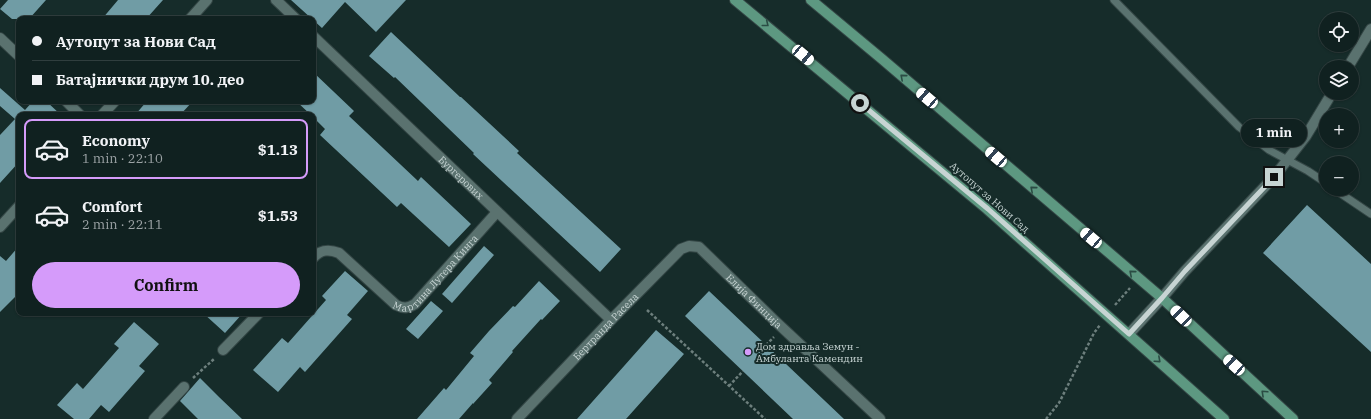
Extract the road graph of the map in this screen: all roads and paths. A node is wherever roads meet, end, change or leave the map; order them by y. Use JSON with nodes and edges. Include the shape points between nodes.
{"nodes":[{"id":1,"x":207,"y":0,"type":"edge"},
{"id":2,"x":276,"y":0,"type":"edge"},
{"id":3,"x":735,"y":0,"type":"edge"},
{"id":4,"x":811,"y":0,"type":"edge"},
{"id":5,"x":1114,"y":0,"type":"edge"},
{"id":6,"x":193,"y":16,"type":"edge"},
{"id":7,"x":293,"y":16,"type":"edge"},
{"id":8,"x":1371,"y":29,"type":"edge"},
{"id":9,"x":0,"y":38,"type":"edge"},
{"id":10,"x":316,"y":39,"type":"edge"},
{"id":11,"x":16,"y":53,"type":"edge"},
{"id":12,"x":1352,"y":60,"type":"edge"},
{"id":13,"x":1328,"y":100,"type":"edge"},
{"id":14,"x":69,"y":104,"type":"edge"},
{"id":15,"x":112,"y":104,"type":"edge"},
{"id":16,"x":77,"y":112,"type":"edge"},
{"id":17,"x":105,"y":112,"type":"edge"},
{"id":18,"x":1288,"y":160,"type":"junction"},
{"id":19,"x":1319,"y":179,"type":"edge"},
{"id":20,"x":1344,"y":196,"type":"edge"},
{"id":21,"x":16,"y":209,"type":"edge"},
{"id":22,"x":497,"y":212,"type":"junction"},
{"id":23,"x":1371,"y":214,"type":"edge"},
{"id":24,"x":0,"y":227,"type":"edge"},
{"id":25,"x":699,"y":247,"type":"joint"},
{"id":26,"x":316,"y":255,"type":"edge"},
{"id":27,"x":1138,"y":278,"type":"junction"},
{"id":28,"x":1162,"y":298,"type":"junction"},
{"id":29,"x":647,"y":310,"type":"dead end"},
{"id":30,"x":1107,"y":314,"type":"junction"},
{"id":31,"x":256,"y":316,"type":"edge"},
{"id":32,"x":611,"y":320,"type":"junction"},
{"id":33,"x":1129,"y":334,"type":"junction"},
{"id":34,"x":223,"y":350,"type":"joint"},
{"id":35,"x":743,"y":371,"type":"dead end"},
{"id":36,"x":729,"y":386,"type":"junction"},
{"id":37,"x":184,"y":387,"type":"joint"},
{"id":38,"x":154,"y":419,"type":"edge"},
{"id":39,"x":518,"y":419,"type":"edge"},
{"id":40,"x":765,"y":419,"type":"edge"},
{"id":41,"x":880,"y":419,"type":"edge"},
{"id":42,"x":1046,"y":419,"type":"edge"},
{"id":43,"x":1224,"y":419,"type":"edge"},
{"id":44,"x":1293,"y":419,"type":"edge"}],
"edges":[{"from":1,"to":6,"type":"street"},
{"from":2,"to":7,"type":"street"},
{"from":3,"to":30,"type":"main road","name":"Аутопут за Нови Сад","one_way":true,"via":[[988,209]]},
{"from":27,"to":4,"type":"main road","one_way":true},
{"from":5,"to":18,"type":"lane","via":[[1240,127],[1269,150]]},
{"from":8,"to":12,"type":"street"},
{"from":9,"to":11,"type":"street"},
{"from":10,"to":22,"type":"street","name":"Бургерових"},
{"from":13,"to":18,"type":"street"},
{"from":14,"to":16,"type":"street"},
{"from":15,"to":17,"type":"street"},
{"from":18,"to":19,"type":"lane"},
{"from":18,"to":28,"type":"street"},
{"from":20,"to":23,"type":"lane"},
{"from":21,"to":24,"type":"street"},
{"from":22,"to":26,"type":"street","name":"Мартина Лутера Кинга","via":[[416,304],[409,308],[396,305],[339,253],[331,250]]},
{"from":22,"to":32,"type":"street","name":"Бургерових"},
{"from":25,"to":32,"type":"street","name":"Бертранда Расела","via":[[694,245],[680,249]]},
{"from":25,"to":41,"type":"street","name":"Елија Финција"},
{"from":27,"to":28,"type":"main road"},
{"from":27,"to":30,"type":"path"},
{"from":28,"to":33,"type":"street"},
{"from":44,"to":28,"type":"main road","one_way":true},
{"from":29,"to":36,"type":"path"},
{"from":30,"to":33,"type":"main road","name":"Аутопут за Нови Сад"},
{"from":30,"to":42,"type":"path","via":[[1094,333],[1059,403]]},
{"from":31,"to":34,"type":"street"},
{"from":32,"to":39,"type":"street","name":"Бертранда Расела"},
{"from":33,"to":43,"type":"main road","name":"Аутопут за Нови Сад","one_way":true},
{"from":34,"to":37,"type":"path"},
{"from":35,"to":36,"type":"path"},
{"from":36,"to":40,"type":"path"},
{"from":37,"to":38,"type":"street"}]}
